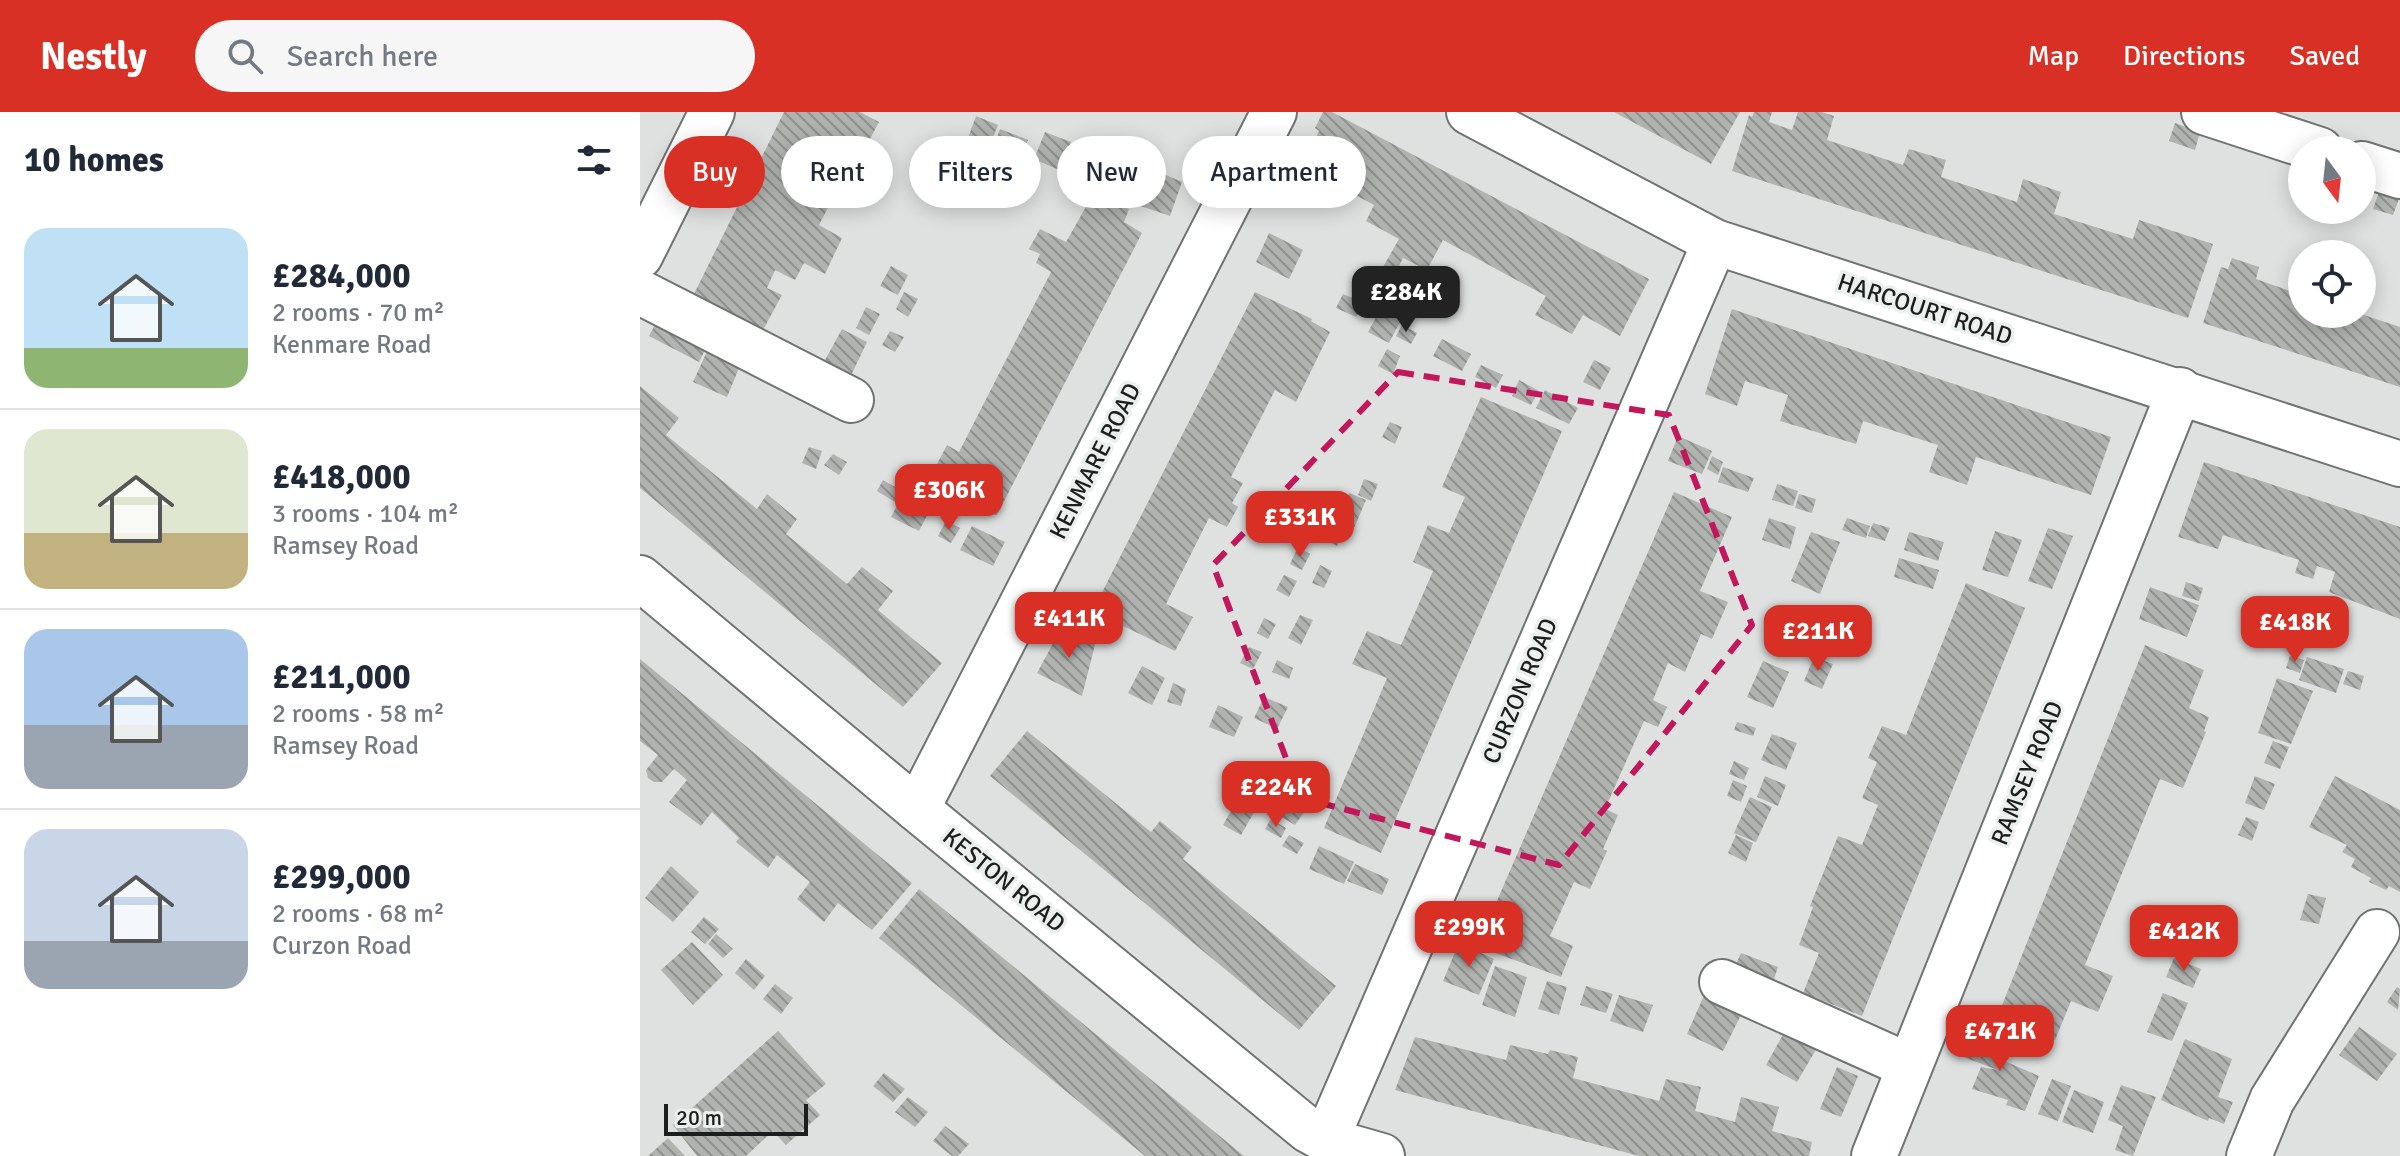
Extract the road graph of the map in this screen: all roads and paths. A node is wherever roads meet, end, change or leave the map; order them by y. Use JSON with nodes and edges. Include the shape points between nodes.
{"nodes":[{"id":1,"x":712,"y":112,"type":"edge"},
{"id":2,"x":1274,"y":112,"type":"edge"},
{"id":3,"x":1469,"y":112,"type":"edge"},
{"id":4,"x":2204,"y":112,"type":"edge"},
{"id":5,"x":2288,"y":140,"type":"edge"},
{"id":6,"x":2376,"y":168,"type":"edge"},
{"id":7,"x":2400,"y":176,"type":"edge"},
{"id":8,"x":1715,"y":242,"type":"junction"},
{"id":9,"x":640,"y":256,"type":"edge"},
{"id":10,"x":640,"y":292,"type":"edge"},
{"id":11,"x":2180,"y":390,"type":"junction"},
{"id":12,"x":851,"y":400,"type":"dead end"},
{"id":13,"x":2400,"y":464,"type":"edge"},
{"id":14,"x":640,"y":578,"type":"edge"},
{"id":15,"x":917,"y":809,"type":"junction"},
{"id":16,"x":2377,"y":932,"type":"dead end"},
{"id":17,"x":1722,"y":982,"type":"dead end"},
{"id":18,"x":1909,"y":1066,"type":"junction"},
{"id":19,"x":1326,"y":1140,"type":"junction"},
{"id":20,"x":1382,"y":1156,"type":"edge"},
{"id":21,"x":1874,"y":1156,"type":"edge"},
{"id":22,"x":2249,"y":1156,"type":"edge"}],
"edges":[{"from":1,"to":9,"type":"street"},
{"from":2,"to":15,"type":"street","name":"KENMARE ROAD"},
{"from":3,"to":8,"type":"street","name":"HARCOURT ROAD"},
{"from":4,"to":5,"type":"street"},
{"from":6,"to":7,"type":"street"},
{"from":8,"to":11,"type":"street","name":"HARCOURT ROAD"},
{"from":8,"to":19,"type":"street","name":"CURZON ROAD"},
{"from":10,"to":12,"type":"street"},
{"from":11,"to":13,"type":"street","name":"HARCOURT ROAD"},
{"from":11,"to":18,"type":"street","name":"RAMSEY ROAD"},
{"from":14,"to":15,"type":"street","name":"KESTON ROAD"},
{"from":15,"to":19,"type":"street","name":"KESTON ROAD"},
{"from":16,"to":22,"type":"street","via":[[2272,1100]]},
{"from":17,"to":18,"type":"street"},
{"from":18,"to":21,"type":"street","name":"RAMSEY ROAD"},
{"from":19,"to":20,"type":"street","name":"KESTON ROAD"}]}
